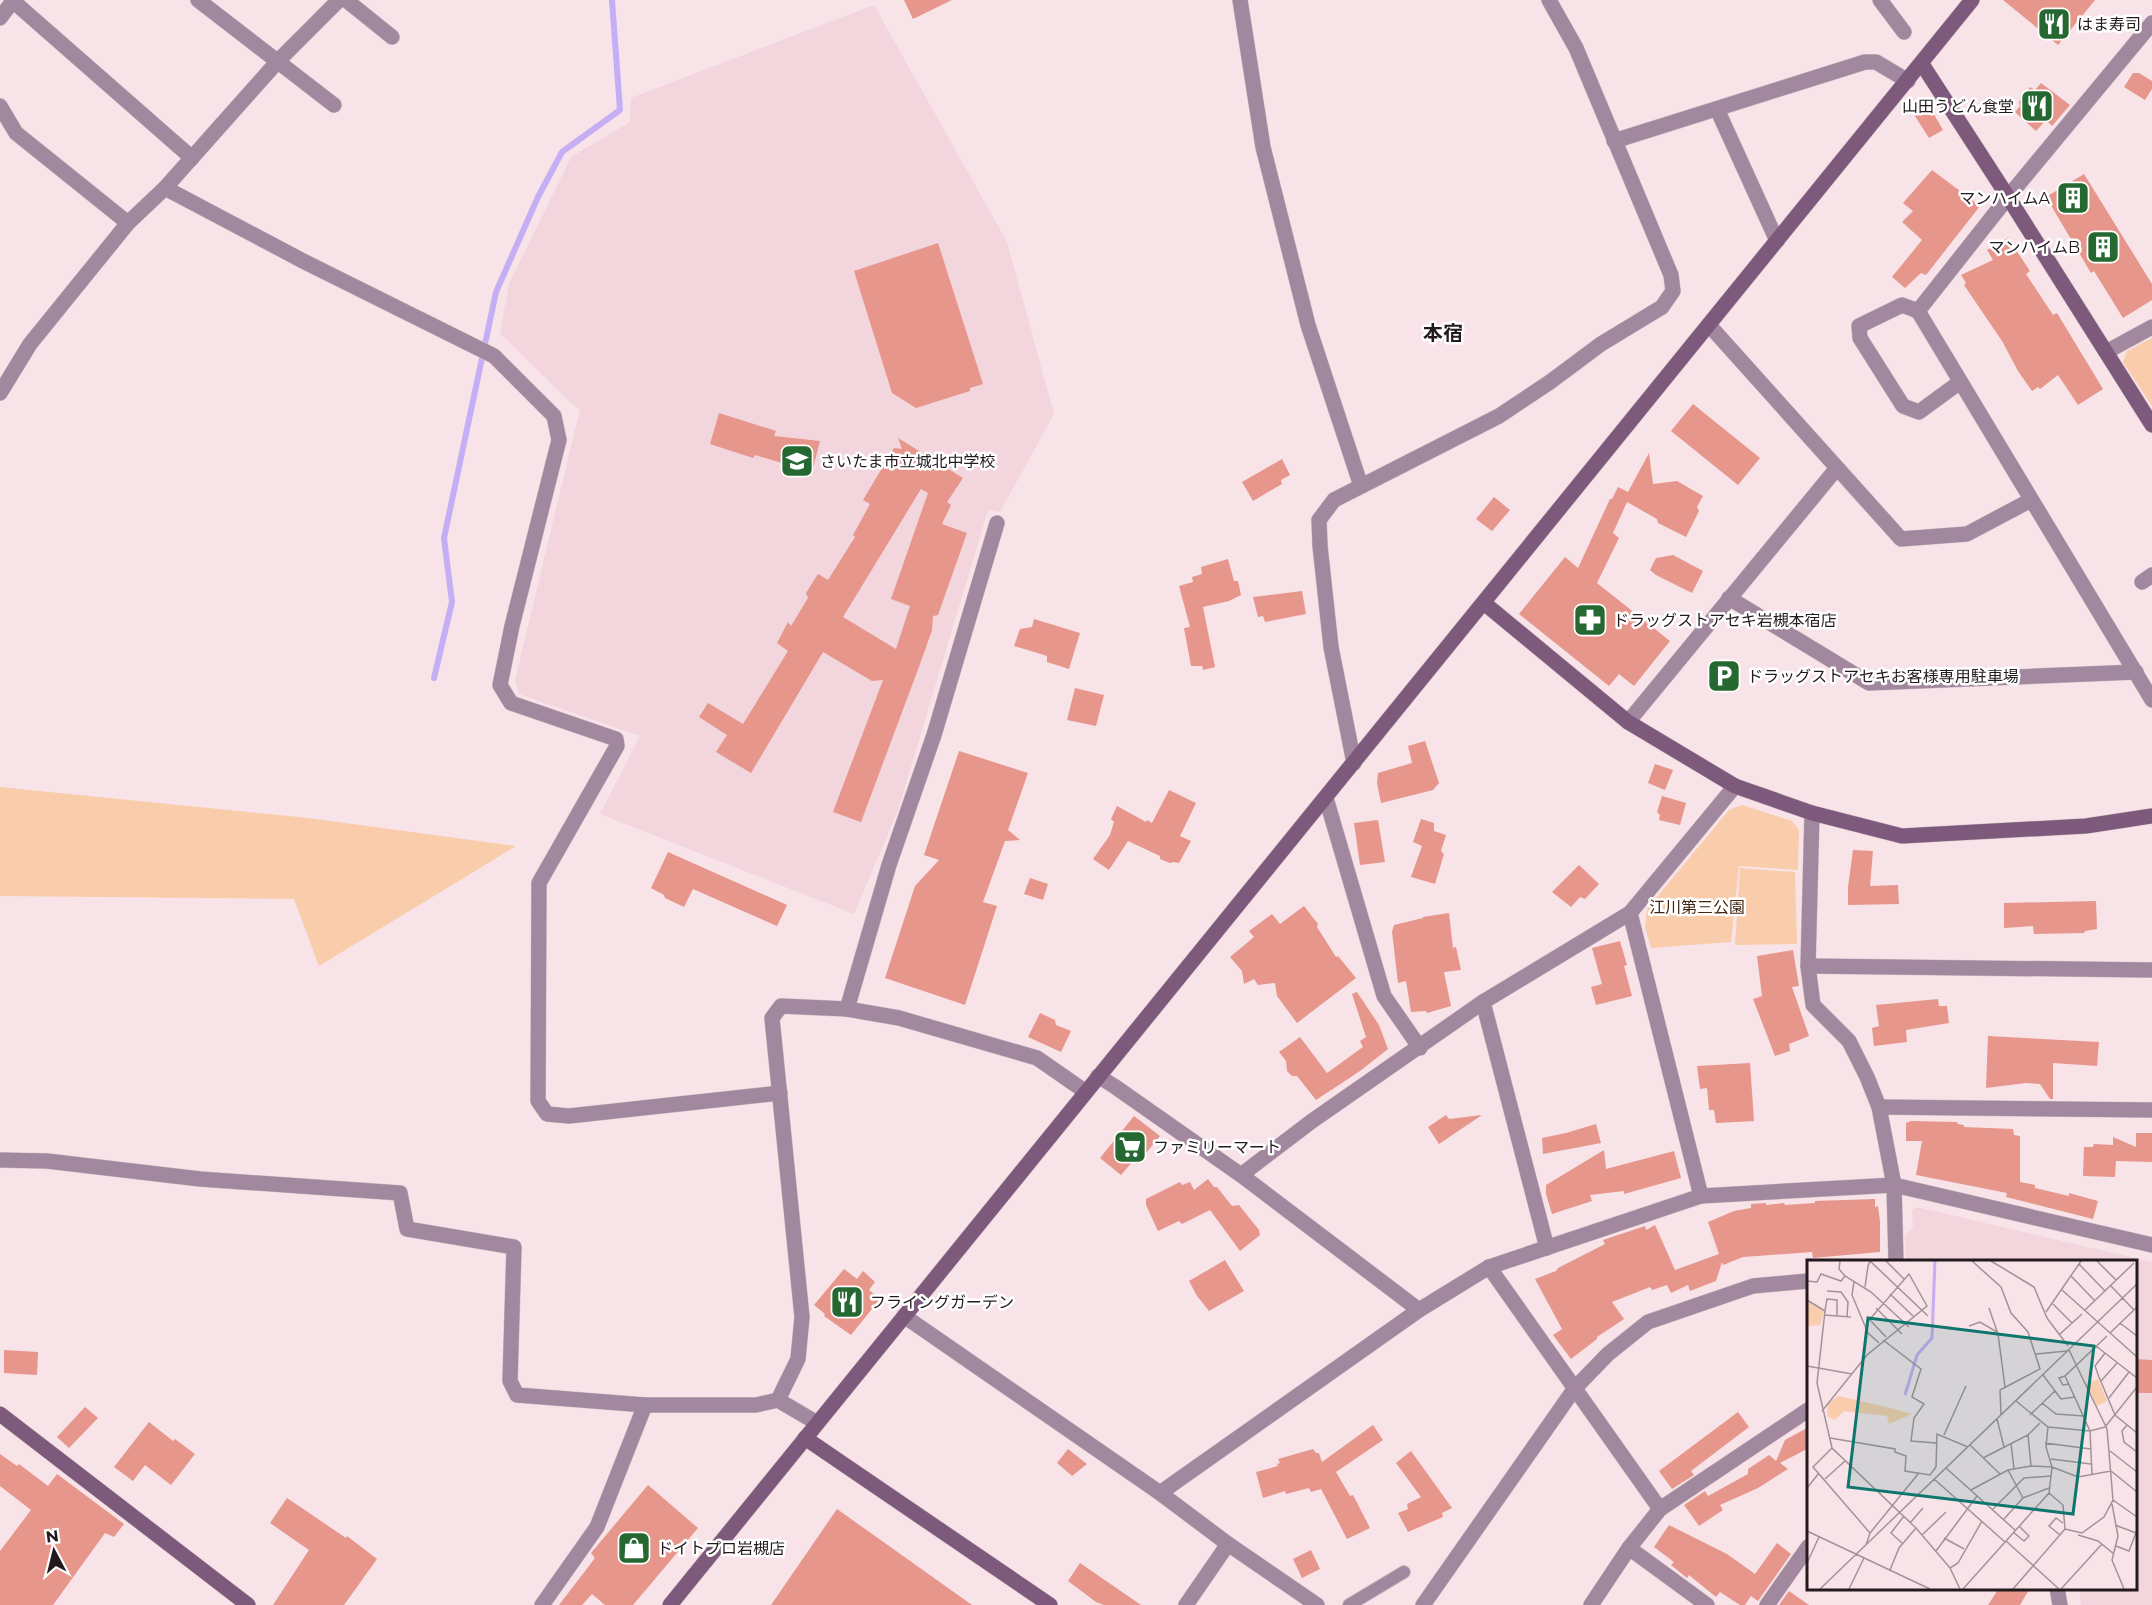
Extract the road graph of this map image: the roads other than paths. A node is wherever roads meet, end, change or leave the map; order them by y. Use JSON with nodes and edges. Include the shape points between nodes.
{"nodes":[{"id":1,"x":198,"y":0,"type":"edge"},
{"id":2,"x":339,"y":0,"type":"edge"},
{"id":3,"x":346,"y":0,"type":"edge"},
{"id":4,"x":1240,"y":0,"type":"edge"},
{"id":5,"x":1549,"y":0,"type":"edge"},
{"id":6,"x":1880,"y":0,"type":"edge"},
{"id":7,"x":1972,"y":0,"type":"edge"},
{"id":8,"x":13,"y":1,"type":"edge"},
{"id":9,"x":0,"y":18,"type":"edge"},
{"id":10,"x":2152,"y":23,"type":"edge"},
{"id":11,"x":1904,"y":32,"type":"dead end"},
{"id":12,"x":392,"y":37,"type":"dead end"},
{"id":13,"x":278,"y":61,"type":"junction"},
{"id":14,"x":1922,"y":64,"type":"junction"},
{"id":15,"x":1908,"y":81,"type":"junction"},
{"id":16,"x":334,"y":105,"type":"dead end"},
{"id":17,"x":0,"y":106,"type":"edge"},
{"id":18,"x":1717,"y":109,"type":"junction"},
{"id":19,"x":1614,"y":141,"type":"junction"},
{"id":20,"x":192,"y":158,"type":"junction"},
{"id":21,"x":165,"y":188,"type":"junction"},
{"id":22,"x":2008,"y":197,"type":"junction"},
{"id":23,"x":128,"y":223,"type":"junction"},
{"id":24,"x":1777,"y":241,"type":"junction"},
{"id":25,"x":1918,"y":311,"type":"junction"},
{"id":26,"x":1709,"y":326,"type":"junction"},
{"id":27,"x":2152,"y":327,"type":"edge"},
{"id":28,"x":2106,"y":352,"type":"junction"},
{"id":29,"x":1960,"y":382,"type":"junction"},
{"id":30,"x":0,"y":393,"type":"edge"},
{"id":31,"x":2152,"y":425,"type":"edge"},
{"id":32,"x":1837,"y":468,"type":"junction"},
{"id":33,"x":1361,"y":486,"type":"junction"},
{"id":34,"x":2031,"y":500,"type":"junction"},
{"id":35,"x":997,"y":522,"type":"dead end"},
{"id":36,"x":1729,"y":598,"type":"junction"},
{"id":37,"x":1484,"y":603,"type":"junction"},
{"id":38,"x":2136,"y":672,"type":"junction"},
{"id":39,"x":2152,"y":700,"type":"edge"},
{"id":40,"x":1628,"y":722,"type":"junction"},
{"id":41,"x":1354,"y":763,"type":"junction"},
{"id":42,"x":1735,"y":786,"type":"junction"},
{"id":43,"x":1326,"y":798,"type":"junction"},
{"id":44,"x":1812,"y":813,"type":"junction"},
{"id":45,"x":2152,"y":816,"type":"edge"},
{"id":46,"x":1630,"y":912,"type":"junction"},
{"id":47,"x":1808,"y":966,"type":"junction"},
{"id":48,"x":2152,"y":970,"type":"edge"},
{"id":49,"x":1484,"y":1002,"type":"junction"},
{"id":50,"x":847,"y":1009,"type":"junction"},
{"id":51,"x":1419,"y":1048,"type":"junction"},
{"id":52,"x":1098,"y":1076,"type":"junction"},
{"id":53,"x":1086,"y":1092,"type":"junction"},
{"id":54,"x":780,"y":1093,"type":"junction"},
{"id":55,"x":1879,"y":1107,"type":"junction"},
{"id":56,"x":2152,"y":1110,"type":"edge"},
{"id":57,"x":0,"y":1160,"type":"edge"},
{"id":58,"x":1241,"y":1175,"type":"junction"},
{"id":59,"x":1894,"y":1185,"type":"junction"},
{"id":60,"x":1701,"y":1196,"type":"junction"},
{"id":61,"x":2152,"y":1245,"type":"edge"},
{"id":62,"x":1546,"y":1248,"type":"junction"},
{"id":63,"x":1896,"y":1260,"type":"edge"},
{"id":64,"x":1489,"y":1267,"type":"junction"},
{"id":65,"x":1807,"y":1281,"type":"edge"},
{"id":66,"x":1419,"y":1310,"type":"junction"},
{"id":67,"x":904,"y":1316,"type":"junction"},
{"id":68,"x":1575,"y":1388,"type":"junction"},
{"id":69,"x":778,"y":1400,"type":"junction"},
{"id":70,"x":645,"y":1405,"type":"junction"},
{"id":71,"x":1807,"y":1411,"type":"edge"},
{"id":72,"x":0,"y":1414,"type":"edge"},
{"id":73,"x":817,"y":1424,"type":"junction"},
{"id":74,"x":805,"y":1438,"type":"junction"},
{"id":75,"x":1160,"y":1493,"type":"junction"},
{"id":76,"x":1660,"y":1509,"type":"junction"},
{"id":77,"x":1228,"y":1544,"type":"junction"},
{"id":78,"x":1629,"y":1548,"type":"junction"},
{"id":79,"x":1807,"y":1550,"type":"edge"},
{"id":80,"x":1404,"y":1572,"type":"dead end"},
{"id":81,"x":2056,"y":1590,"type":"edge"},
{"id":82,"x":248,"y":1605,"type":"edge"},
{"id":83,"x":542,"y":1605,"type":"edge"},
{"id":84,"x":670,"y":1605,"type":"edge"},
{"id":85,"x":1050,"y":1605,"type":"edge"},
{"id":86,"x":1186,"y":1605,"type":"edge"},
{"id":87,"x":1317,"y":1605,"type":"edge"},
{"id":88,"x":1349,"y":1605,"type":"edge"},
{"id":89,"x":1422,"y":1605,"type":"edge"},
{"id":90,"x":1591,"y":1605,"type":"edge"},
{"id":91,"x":1707,"y":1605,"type":"edge"},
{"id":92,"x":1767,"y":1605,"type":"edge"},
{"id":93,"x":2060,"y":1605,"type":"edge"}],
"edges":[{"from":1,"to":13,"type":"street"},
{"from":2,"to":13,"type":"street"},
{"from":3,"to":12,"type":"street"},
{"from":4,"to":33,"type":"street","via":[[1263,147],[1308,325]]},
{"from":5,"to":19,"type":"street","via":[[1576,48]]},
{"from":6,"to":11,"type":"street"},
{"from":7,"to":14,"type":"street"},
{"from":8,"to":9,"type":"street"},
{"from":8,"to":20,"type":"street"},
{"from":10,"to":22,"type":"street"},
{"from":13,"to":16,"type":"street"},
{"from":13,"to":20,"type":"street"},
{"from":14,"to":15,"type":"street"},
{"from":14,"to":22,"type":"street"},
{"from":15,"to":18,"type":"street","via":[[1876,62],[1865,62]]},
{"from":15,"to":24,"type":"street"},
{"from":17,"to":23,"type":"street","via":[[16,133]]},
{"from":18,"to":19,"type":"street"},
{"from":18,"to":24,"type":"street"},
{"from":19,"to":33,"type":"street","via":[[1671,275],[1674,291],[1662,307],[1601,344],[1499,416]]},
{"from":20,"to":21,"type":"street"},
{"from":21,"to":23,"type":"street"},
{"from":21,"to":54,"type":"street","via":[[494,356],[554,416],[560,440],[512,626],[501,686],[512,703],[616,739],[617,746],[539,883],[538,1101],[547,1113],[569,1116]]},
{"from":22,"to":25,"type":"street"},
{"from":22,"to":28,"type":"street"},
{"from":23,"to":30,"type":"street","via":[[30,344]]},
{"from":24,"to":26,"type":"street"},
{"from":25,"to":29,"type":"street"},
{"from":25,"to":29,"type":"street","via":[[1902,304],[1859,326],[1860,338],[1903,406],[1919,412]]},
{"from":26,"to":32,"type":"street"},
{"from":26,"to":37,"type":"street"},
{"from":27,"to":28,"type":"street"},
{"from":28,"to":31,"type":"street"},
{"from":29,"to":34,"type":"street"},
{"from":32,"to":34,"type":"street","via":[[1901,539],[1967,534]]},
{"from":32,"to":36,"type":"street"},
{"from":33,"to":41,"type":"street","via":[[1334,500],[1319,520],[1331,647]]},
{"from":34,"to":38,"type":"street"},
{"from":35,"to":50,"type":"street"},
{"from":36,"to":38,"type":"street","via":[[1869,683]]},
{"from":36,"to":40,"type":"street"},
{"from":37,"to":40,"type":"street"},
{"from":37,"to":41,"type":"street"},
{"from":38,"to":39,"type":"street"},
{"from":40,"to":42,"type":"street"},
{"from":41,"to":43,"type":"street"},
{"from":42,"to":44,"type":"street"},
{"from":42,"to":46,"type":"street"},
{"from":43,"to":51,"type":"street","via":[[1384,996]]},
{"from":43,"to":52,"type":"street"},
{"from":44,"to":45,"type":"street","via":[[1902,836],[2086,826]]},
{"from":44,"to":47,"type":"street"},
{"from":46,"to":49,"type":"street"},
{"from":46,"to":60,"type":"street"},
{"from":47,"to":48,"type":"street"},
{"from":47,"to":55,"type":"street","via":[[1813,1005],[1849,1041]]},
{"from":49,"to":51,"type":"street"},
{"from":49,"to":62,"type":"street"},
{"from":50,"to":53,"type":"street","via":[[899,1018],[1037,1058]]},
{"from":50,"to":54,"type":"street","via":[[781,1006],[772,1018]]},
{"from":51,"to":58,"type":"street"},
{"from":52,"to":53,"type":"street"},
{"from":52,"to":58,"type":"street"},
{"from":53,"to":67,"type":"street"},
{"from":54,"to":69,"type":"street","via":[[802,1317],[798,1359]]},
{"from":55,"to":56,"type":"street"},
{"from":55,"to":59,"type":"street"},
{"from":57,"to":70,"type":"street","via":[[400,1193],[406,1229],[514,1247],[510,1381],[517,1395]]},
{"from":58,"to":66,"type":"street"},
{"from":59,"to":60,"type":"street"},
{"from":59,"to":61,"type":"street"},
{"from":59,"to":63,"type":"street"},
{"from":60,"to":62,"type":"street"},
{"from":62,"to":64,"type":"street"},
{"from":64,"to":66,"type":"street"},
{"from":64,"to":68,"type":"street"},
{"from":65,"to":68,"type":"street","via":[[1753,1286],[1648,1322],[1608,1354]]},
{"from":66,"to":75,"type":"street"},
{"from":67,"to":73,"type":"street"},
{"from":67,"to":75,"type":"street"},
{"from":68,"to":76,"type":"street"},
{"from":68,"to":89,"type":"street"},
{"from":69,"to":70,"type":"street","via":[[756,1405]]},
{"from":69,"to":73,"type":"street"},
{"from":70,"to":83,"type":"street","via":[[597,1527]]},
{"from":71,"to":76,"type":"street"},
{"from":72,"to":82,"type":"street"},
{"from":73,"to":74,"type":"street"},
{"from":74,"to":84,"type":"street"},
{"from":74,"to":85,"type":"street"},
{"from":75,"to":77,"type":"street"},
{"from":76,"to":78,"type":"street"},
{"from":77,"to":86,"type":"street"},
{"from":77,"to":87,"type":"street"},
{"from":78,"to":90,"type":"street"},
{"from":78,"to":91,"type":"street"},
{"from":79,"to":92,"type":"street"},
{"from":80,"to":88,"type":"lane"},
{"from":81,"to":93,"type":"street"}]}
